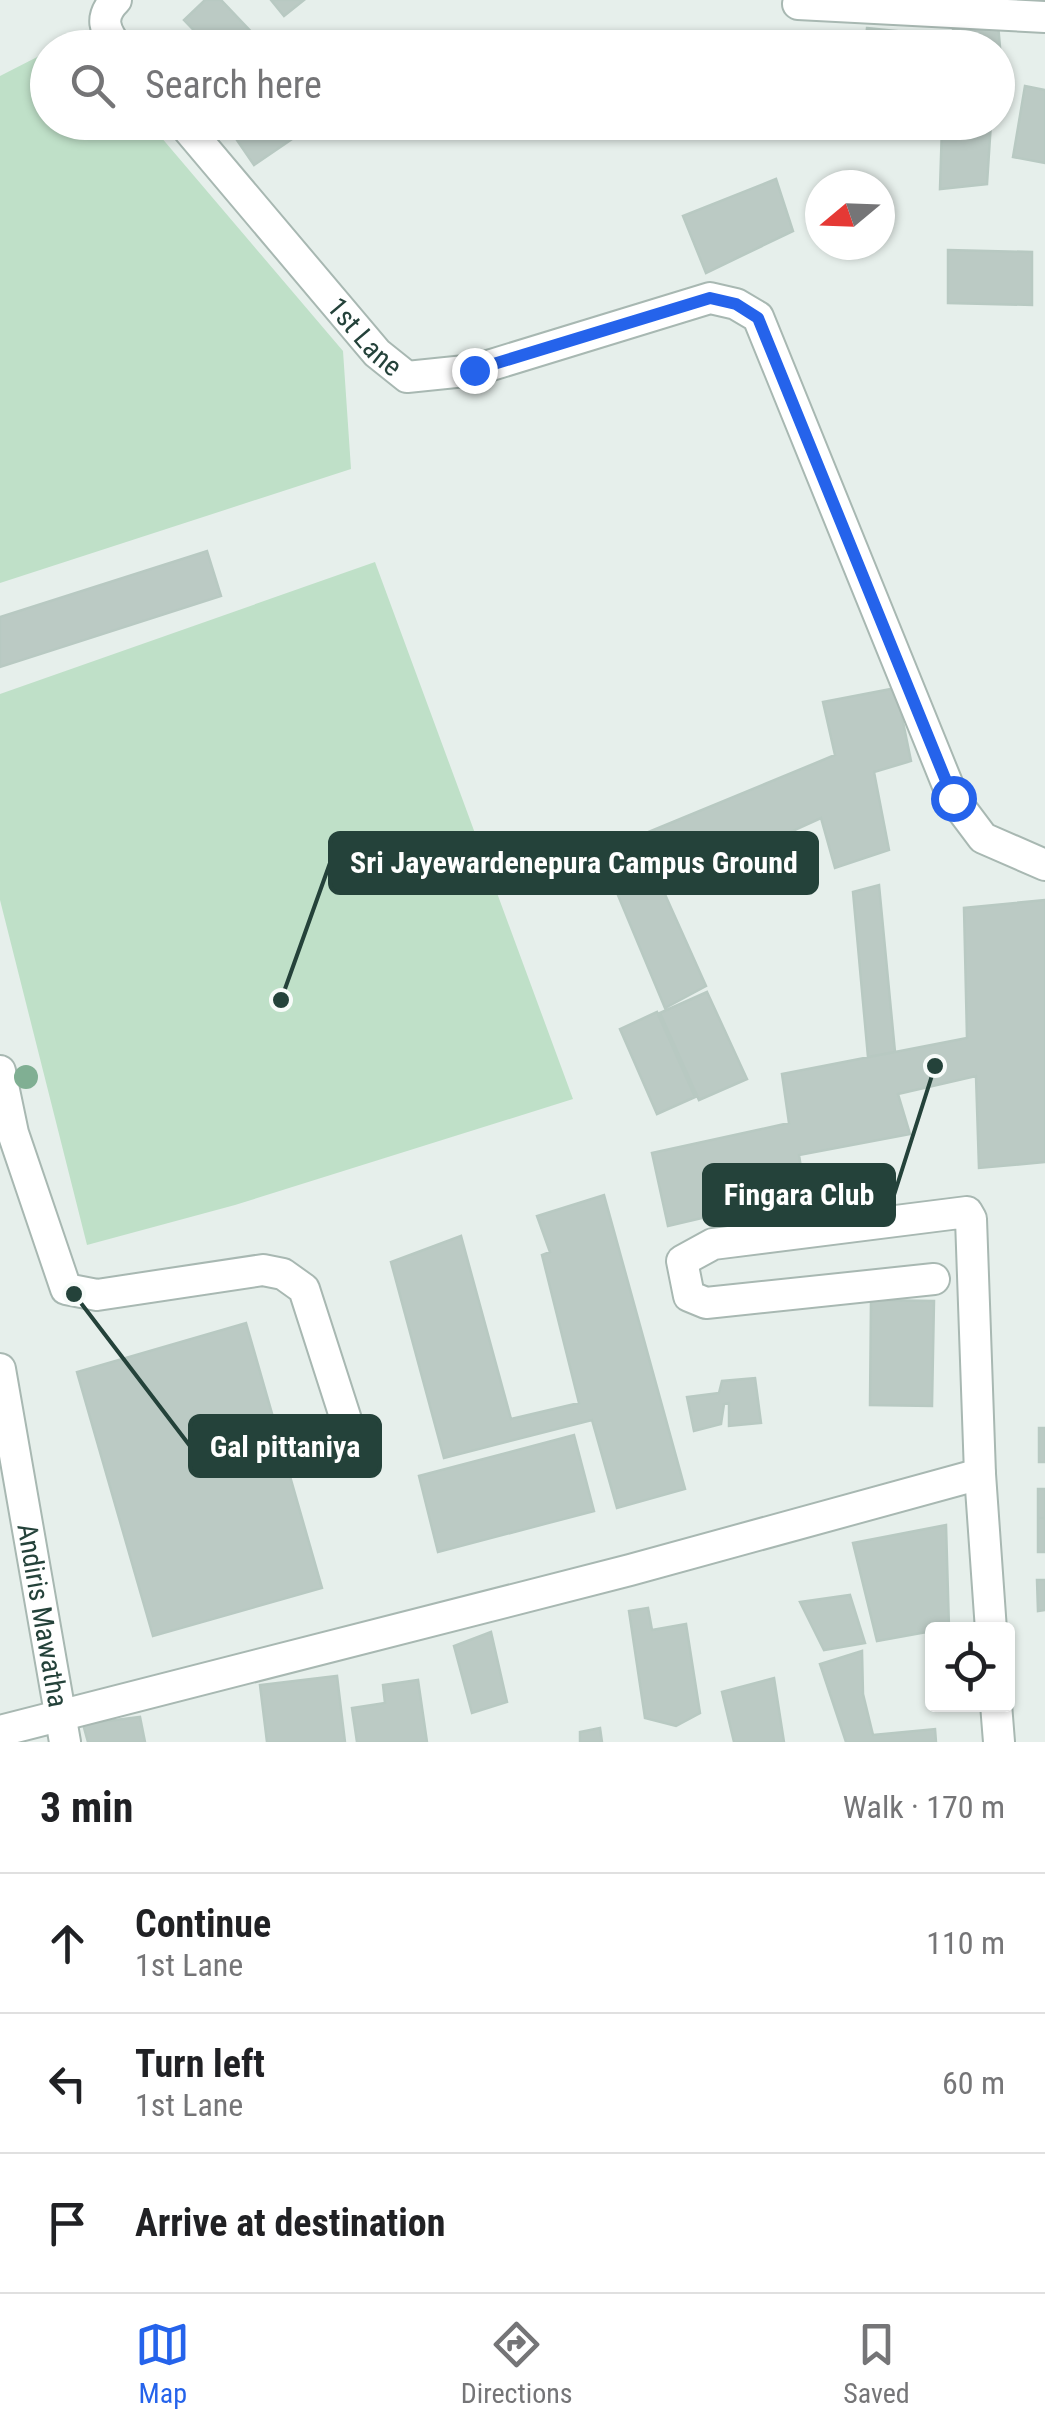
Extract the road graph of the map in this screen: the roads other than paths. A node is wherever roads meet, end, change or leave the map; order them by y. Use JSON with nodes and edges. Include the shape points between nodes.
{"nodes":[{"id":1,"x":116,"y":0,"type":"edge"},
{"id":2,"x":798,"y":4,"type":"dead end"},
{"id":3,"x":1045,"y":18,"type":"edge"},
{"id":4,"x":108,"y":30,"type":"edge"},
{"id":5,"x":197,"y":140,"type":"edge"},
{"id":6,"x":1045,"y":865,"type":"edge"},
{"id":7,"x":0,"y":1071,"type":"edge"},
{"id":8,"x":934,"y":1279,"type":"dead end"},
{"id":9,"x":0,"y":1368,"type":"edge"},
{"id":10,"x":359,"y":1460,"type":"dead end"},
{"id":11,"x":980,"y":1474,"type":"junction"},
{"id":12,"x":990,"y":1622,"type":"edge"},
{"id":13,"x":997,"y":1712,"type":"edge"},
{"id":14,"x":62,"y":1728,"type":"edge"},
{"id":15,"x":0,"y":1731,"type":"edge"},
{"id":16,"x":999,"y":1742,"type":"edge"}],
"edges":[{"from":1,"to":4,"type":"street","via":[[106,11]]},
{"from":2,"to":3,"type":"street"},
{"from":5,"to":6,"type":"street","name":"1st Lane","via":[[376,353],[407,377],[474,370],[710,298],[758,318],[953,798],[982,838]]},
{"from":7,"to":10,"type":"street","via":[[48,1249],[66,1289],[97,1295],[264,1270],[283,1274],[304,1289]]},
{"from":8,"to":11,"type":"street","via":[[706,1304],[688,1296],[682,1261],[713,1244],[967,1212]]},
{"from":9,"to":14,"type":"street","name":"Andiris Mawatha"},
{"from":11,"to":12,"type":"street"},
{"from":11,"to":14,"type":"street"},
{"from":13,"to":16,"type":"street"},
{"from":14,"to":15,"type":"street"}]}
